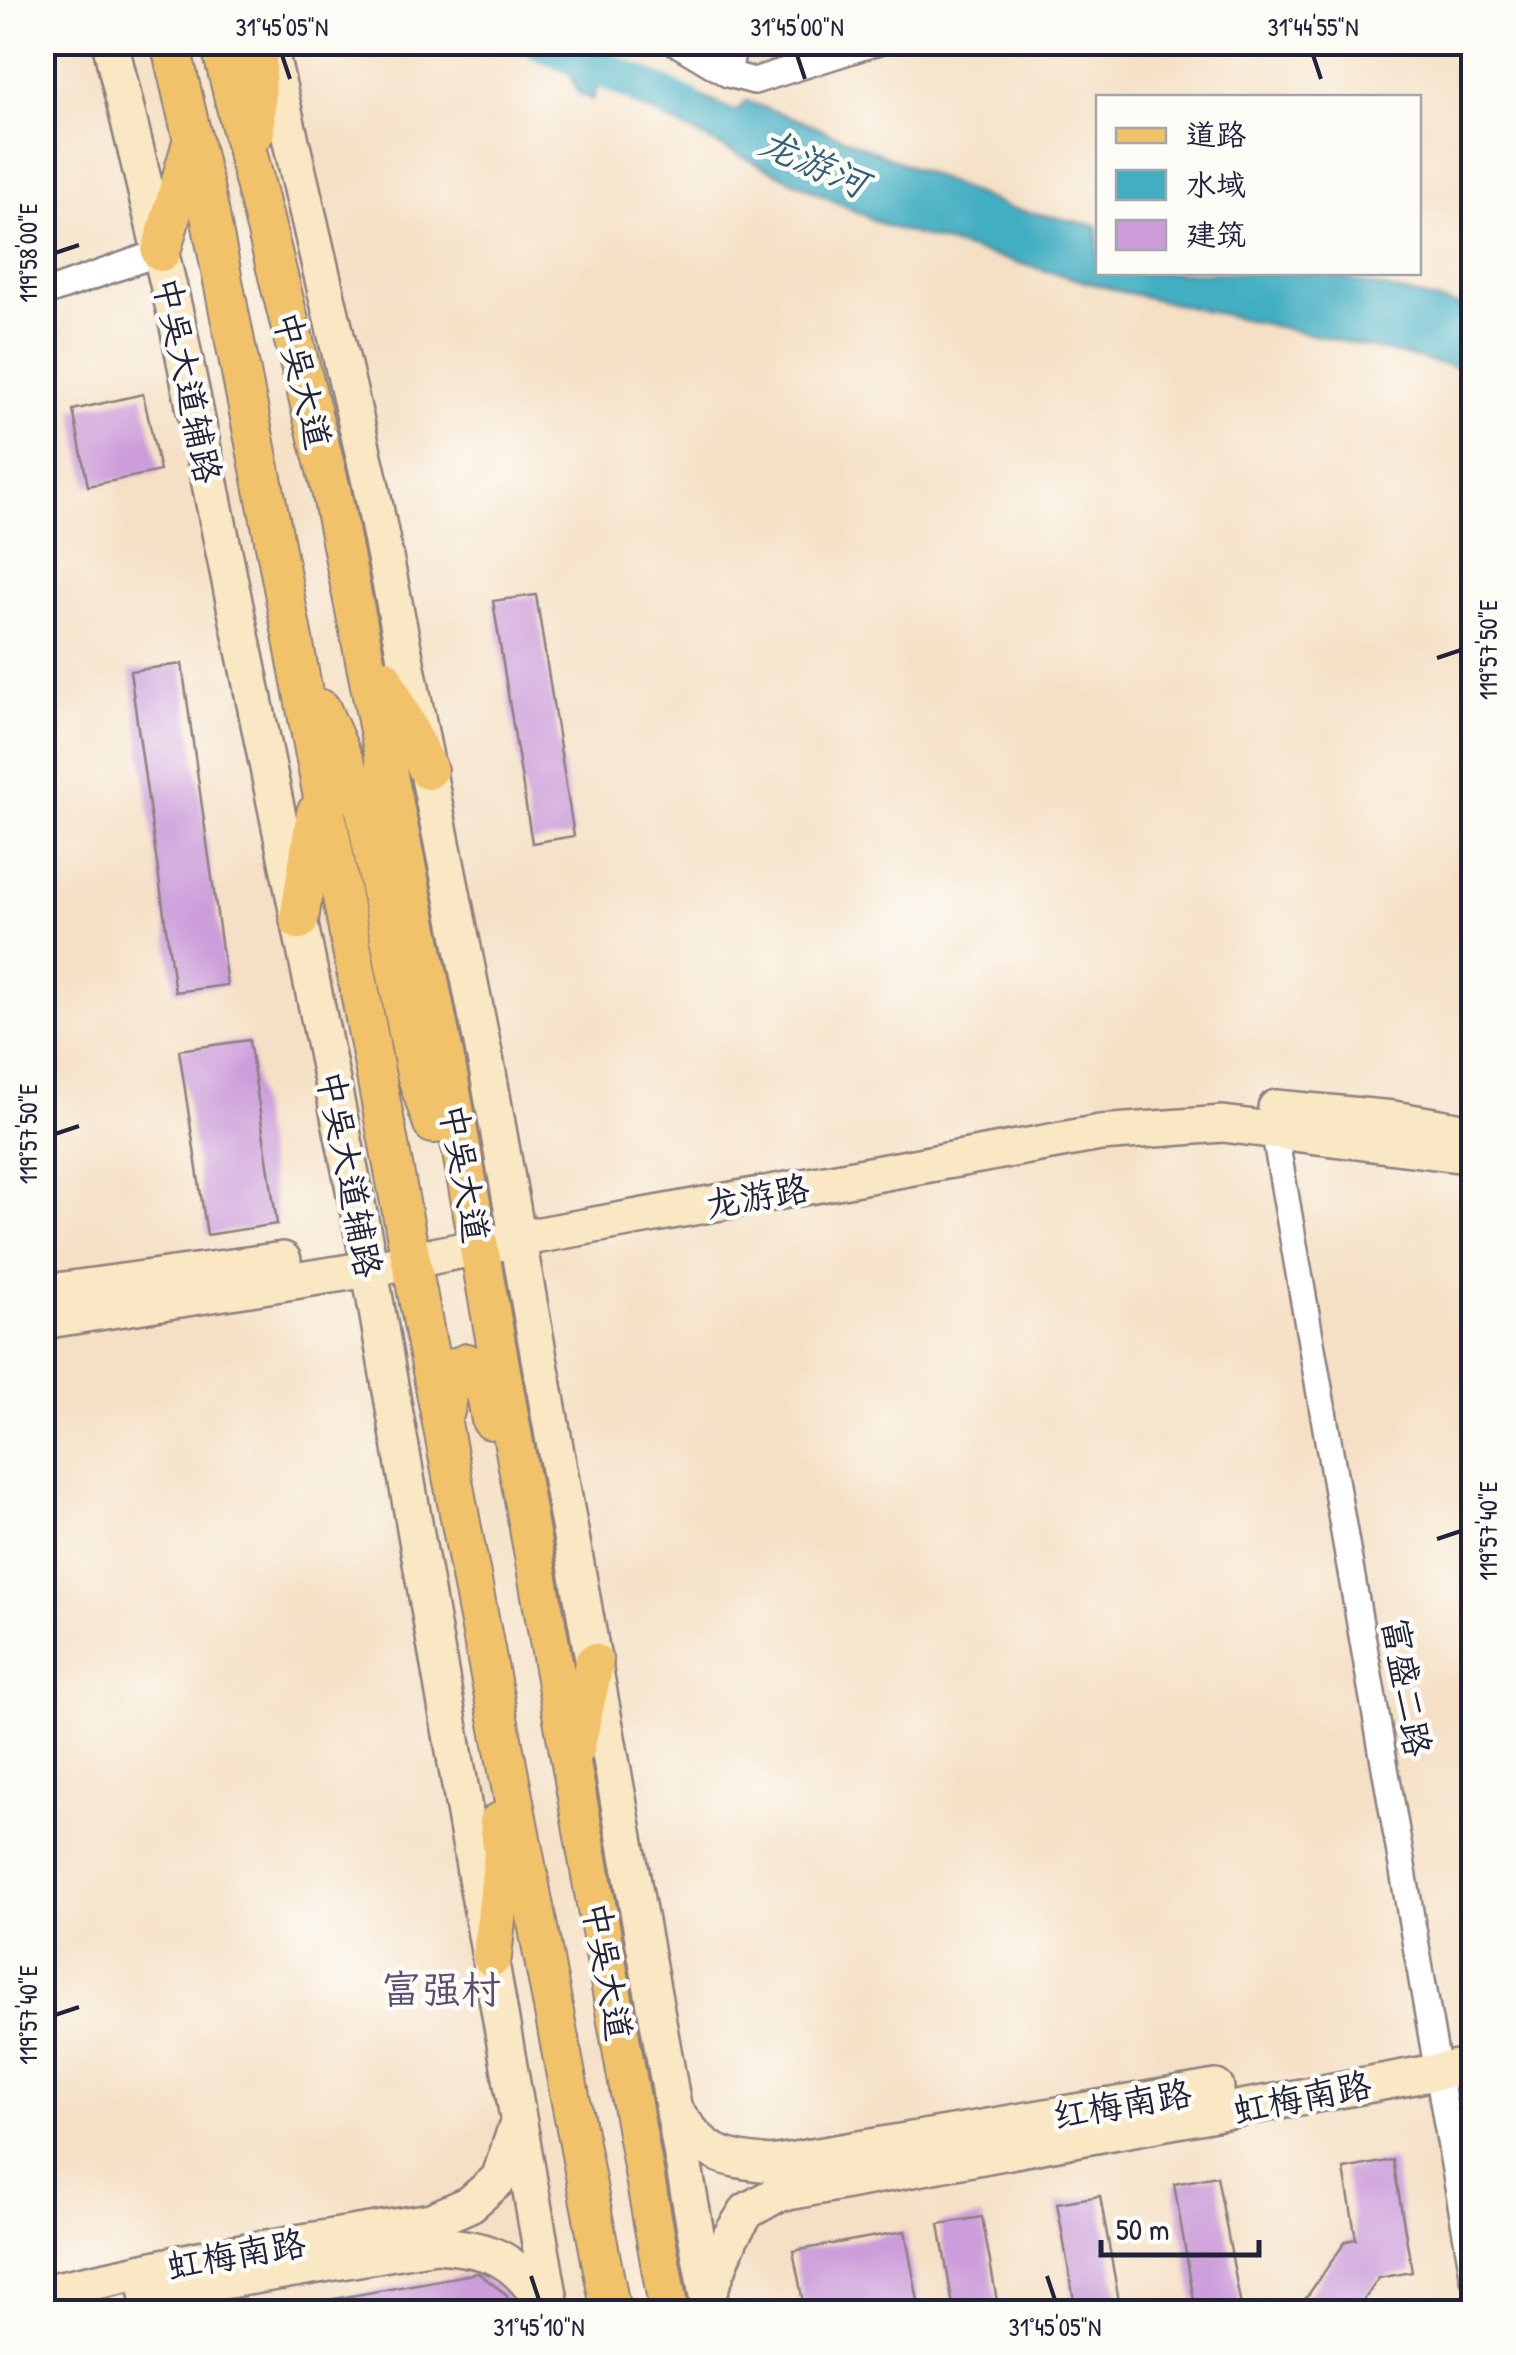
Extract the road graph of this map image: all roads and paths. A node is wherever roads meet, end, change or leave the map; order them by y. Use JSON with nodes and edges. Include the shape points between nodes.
{"nodes":[{"id":1,"x":110,"y":42,"type":"edge"},
{"id":2,"x":170,"y":42,"type":"edge"},
{"id":3,"x":188,"y":42,"type":"edge"},
{"id":4,"x":220,"y":42,"type":"edge"},
{"id":5,"x":258,"y":42,"type":"edge"},
{"id":6,"x":268,"y":42,"type":"edge"},
{"id":7,"x":675,"y":42,"type":"edge"},
{"id":8,"x":734,"y":42,"type":"edge"},
{"id":9,"x":878,"y":42,"type":"edge"},
{"id":10,"x":728,"y":74,"type":"junction"},
{"id":11,"x":235,"y":104,"type":"junction"},
{"id":12,"x":193,"y":140,"type":"junction"},
{"id":13,"x":254,"y":180,"type":"junction"},
{"id":14,"x":161,"y":252,"type":"junction"},
{"id":15,"x":220,"y":270,"type":"junction"},
{"id":16,"x":42,"y":294,"type":"edge"},
{"id":17,"x":359,"y":630,"type":"junction"},
{"id":18,"x":294,"y":647,"type":"junction"},
{"id":19,"x":428,"y":770,"type":"junction"},
{"id":20,"x":320,"y":786,"type":"junction"},
{"id":21,"x":299,"y":920,"type":"junction"},
{"id":22,"x":448,"y":1080,"type":"junction"},
{"id":23,"x":1273,"y":1119,"type":"junction"},
{"id":24,"x":1474,"y":1133,"type":"edge"},
{"id":25,"x":1474,"y":1156,"type":"edge"},
{"id":26,"x":516,"y":1228,"type":"junction"},
{"id":27,"x":476,"y":1237,"type":"junction"},
{"id":28,"x":410,"y":1250,"type":"junction"},
{"id":29,"x":368,"y":1259,"type":"junction"},
{"id":30,"x":42,"y":1293,"type":"edge"},
{"id":31,"x":42,"y":1321,"type":"edge"},
{"id":32,"x":442,"y":1422,"type":"junction"},
{"id":33,"x":594,"y":1663,"type":"junction"},
{"id":34,"x":496,"y":1705,"type":"junction"},
{"id":35,"x":507,"y":1766,"type":"junction"},
{"id":36,"x":571,"y":1766,"type":"junction"},
{"id":37,"x":578,"y":1806,"type":"junction"},
{"id":38,"x":492,"y":1956,"type":"junction"},
{"id":39,"x":1474,"y":2044,"type":"edge"},
{"id":40,"x":1437,"y":2061,"type":"junction"},
{"id":41,"x":1474,"y":2066,"type":"edge"},
{"id":42,"x":673,"y":2109,"type":"junction"},
{"id":43,"x":518,"y":2122,"type":"junction"},
{"id":44,"x":635,"y":2123,"type":"junction"},
{"id":45,"x":774,"y":2179,"type":"junction"},
{"id":46,"x":433,"y":2233,"type":"junction"},
{"id":47,"x":604,"y":2271,"type":"junction"},
{"id":48,"x":1474,"y":2279,"type":"edge"},
{"id":49,"x":42,"y":2293,"type":"edge"},
{"id":50,"x":708,"y":2305,"type":"edge"},
{"id":51,"x":51,"y":2312,"type":"edge"},
{"id":52,"x":550,"y":2312,"type":"edge"},
{"id":53,"x":612,"y":2312,"type":"edge"},
{"id":54,"x":642,"y":2312,"type":"edge"},
{"id":55,"x":668,"y":2312,"type":"edge"}],
"edges":[{"from":1,"to":14,"type":"main road","name":"中吴大道辅路"},
{"from":2,"to":12,"type":"main road","name":"中吴大道"},
{"from":3,"to":11,"type":"main road","via":[[207,116],[220,135],[230,132]]},
{"from":4,"to":11,"type":"main road","name":"中吴大道"},
{"from":5,"to":13,"type":"main road"},
{"from":6,"to":19,"type":"main road","via":[[370,482]]},
{"from":7,"to":10,"type":"street"},
{"from":8,"to":10,"type":"street"},
{"from":9,"to":10,"type":"street","via":[[754,82]]},
{"from":11,"to":13,"type":"main road","name":"中吴大道"},
{"from":12,"to":14,"type":"main road"},
{"from":12,"to":15,"type":"main road","name":"中吴大道"},
{"from":13,"to":17,"type":"main road","name":"中吴大道"},
{"from":14,"to":16,"type":"street"},
{"from":14,"to":21,"type":"main road","name":"中吴大道辅路"},
{"from":15,"to":17,"type":"main road","via":[[226,243],[234,240],[256,274],[309,513]]},
{"from":15,"to":18,"type":"main road","name":"中吴大道"},
{"from":17,"to":19,"type":"main road"},
{"from":17,"to":22,"type":"main road","name":"中吴大道"},
{"from":18,"to":20,"type":"main road","name":"中吴大道"},
{"from":18,"to":22,"type":"main road","via":[[365,809],[416,1074],[433,1124],[445,1123]]},
{"from":19,"to":26,"type":"main road"},
{"from":20,"to":21,"type":"main road"},
{"from":20,"to":28,"type":"main road","name":"中吴大道"},
{"from":21,"to":29,"type":"main road","name":"中吴大道辅路"},
{"from":22,"to":27,"type":"main road","name":"中吴大道"},
{"from":23,"to":24,"type":"main road","name":"龙游路","via":[[1393,1119]]},
{"from":23,"to":25,"type":"main road","name":"龙游路"},
{"from":23,"to":26,"type":"main road","name":"龙游路","via":[[1100,1134]]},
{"from":23,"to":40,"type":"street","name":"富盛二路"},
{"from":26,"to":27,"type":"main road","name":"龙游路"},
{"from":26,"to":33,"type":"main road"},
{"from":27,"to":28,"type":"main road","name":"龙游路"},
{"from":27,"to":36,"type":"main road","name":"中吴大道"},
{"from":28,"to":29,"type":"main road","name":"龙游路"},
{"from":28,"to":32,"type":"main road","name":"中吴大道"},
{"from":29,"to":30,"type":"main road","name":"龙游路"},
{"from":29,"to":31,"type":"main road","name":"龙游路"},
{"from":29,"to":38,"type":"main road","name":"中吴大道辅路"},
{"from":32,"to":34,"type":"main road","name":"中吴大道"},
{"from":32,"to":37,"type":"main road","via":[[454,1368],[466,1363],[486,1393],[534,1679]]},
{"from":33,"to":36,"type":"main road"},
{"from":33,"to":42,"type":"main road"},
{"from":34,"to":35,"type":"main road","name":"中吴大道"},
{"from":34,"to":38,"type":"main road","via":[[495,1792],[503,1854]]},
{"from":35,"to":44,"type":"main road","via":[[546,1837],[596,2136],[610,2148],[623,2147]]},
{"from":35,"to":47,"type":"main road","name":"中吴大道"},
{"from":36,"to":37,"type":"main road","name":"中吴大道"},
{"from":37,"to":44,"type":"main road","name":"中吴大道"},
{"from":38,"to":43,"type":"main road","name":"中吴大道辅路"},
{"from":39,"to":40,"type":"main road","name":"红梅南路"},
{"from":40,"to":41,"type":"main road"},
{"from":40,"to":45,"type":"main road","name":"红梅南路"},
{"from":40,"to":48,"type":"street","name":"富盛二路"},
{"from":42,"to":45,"type":"main road","via":[[699,2144]]},
{"from":42,"to":50,"type":"main road"},
{"from":43,"to":46,"type":"main road","via":[[499,2179]]},
{"from":43,"to":52,"type":"main road","name":"中吴大道辅路"},
{"from":44,"to":55,"type":"main road","name":"中吴大道"},
{"from":45,"to":50,"type":"main road","via":[[731,2236]]},
{"from":46,"to":49,"type":"main road","name":"虹梅南路","via":[[198,2258]]},
{"from":46,"to":51,"type":"main road","name":"虹梅南路"},
{"from":46,"to":52,"type":"main road","via":[[506,2259]]},
{"from":47,"to":53,"type":"main road","name":"中吴大道"},
{"from":47,"to":54,"type":"main road","via":[[609,2254],[618,2252],[636,2279]]}]}
